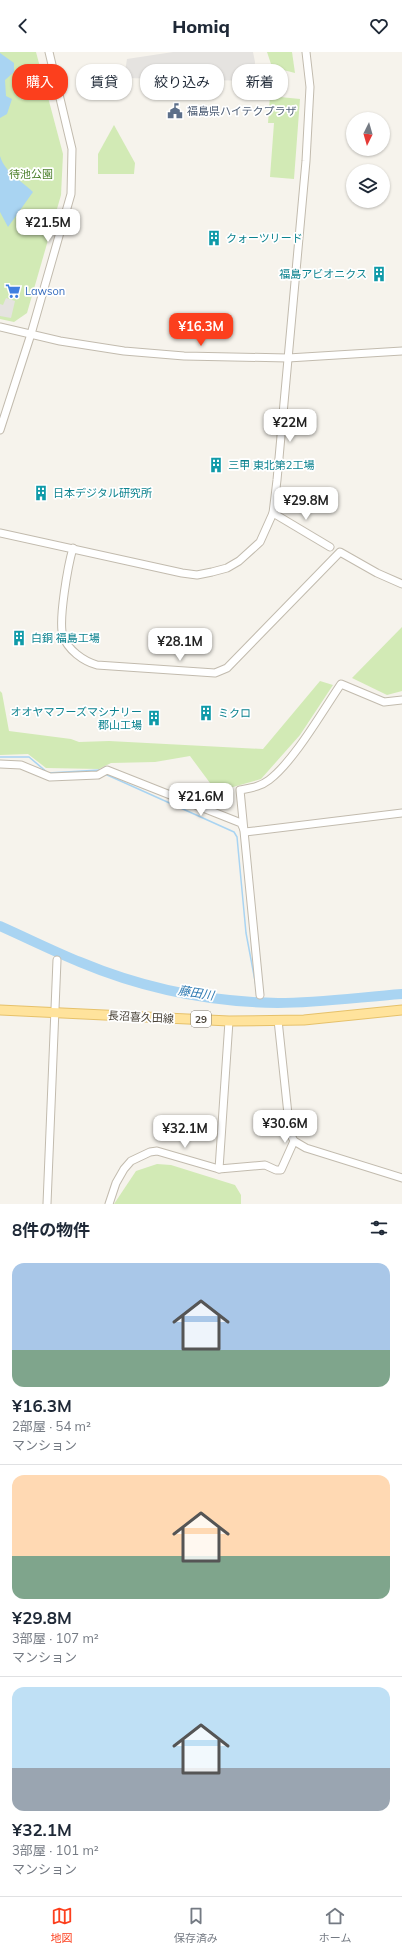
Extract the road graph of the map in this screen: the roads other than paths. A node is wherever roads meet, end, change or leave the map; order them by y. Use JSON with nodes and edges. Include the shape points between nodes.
{"nodes":[{"id":1,"x":49,"y":52,"type":"edge"},
{"id":2,"x":306,"y":52,"type":"edge"},
{"id":3,"x":0,"y":327,"type":"edge"},
{"id":4,"x":31,"y":334,"type":"junction"},
{"id":5,"x":402,"y":351,"type":"edge"},
{"id":6,"x":288,"y":358,"type":"junction"},
{"id":7,"x":0,"y":430,"type":"edge"},
{"id":8,"x":273,"y":513,"type":"junction"},
{"id":9,"x":0,"y":533,"type":"edge"},
{"id":10,"x":330,"y":546,"type":"dead end"},
{"id":11,"x":73,"y":548,"type":"junction"},
{"id":12,"x":402,"y":584,"type":"edge"},
{"id":13,"x":402,"y":700,"type":"edge"},
{"id":14,"x":0,"y":764,"type":"edge"},
{"id":15,"x":402,"y":813,"type":"edge"},
{"id":16,"x":244,"y":832,"type":"junction"},
{"id":17,"x":57,"y":960,"type":"dead end"},
{"id":18,"x":260,"y":995,"type":"dead end"},
{"id":19,"x":0,"y":1010,"type":"edge"},
{"id":20,"x":402,"y":1010,"type":"edge"},
{"id":21,"x":55,"y":1012,"type":"junction"},
{"id":22,"x":278,"y":1020,"type":"junction"},
{"id":23,"x":229,"y":1021,"type":"junction"},
{"id":24,"x":294,"y":1142,"type":"junction"},
{"id":25,"x":219,"y":1169,"type":"junction"},
{"id":26,"x":402,"y":1178,"type":"edge"},
{"id":27,"x":47,"y":1204,"type":"edge"},
{"id":28,"x":109,"y":1204,"type":"edge"}],
"edges":[{"from":1,"to":4,"type":"street","via":[[72,149],[71,194]]},
{"from":2,"to":6,"type":"street","via":[[310,87],[307,139]]},
{"from":3,"to":4,"type":"street"},
{"from":4,"to":6,"type":"street","via":[[124,351],[184,356]]},
{"from":4,"to":7,"type":"street"},
{"from":5,"to":6,"type":"street"},
{"from":6,"to":8,"type":"street"},
{"from":8,"to":10,"type":"street"},
{"from":8,"to":11,"type":"street","via":[[260,542],[250,552],[227,568],[197,575]]},
{"from":9,"to":11,"type":"street"},
{"from":11,"to":12,"type":"street","via":[[68,566],[61,628],[66,644],[81,658],[97,665],[215,673],[227,668],[340,552],[377,574]]},
{"from":13,"to":16,"type":"street","via":[[384,702],[341,684],[283,768],[268,781],[256,787],[240,790]]},
{"from":14,"to":16,"type":"street","via":[[21,765],[50,778],[98,775],[108,770],[241,823]]},
{"from":15,"to":16,"type":"street"},
{"from":16,"to":18,"type":"street"},
{"from":17,"to":21,"type":"street"},
{"from":19,"to":21,"type":"main road","name":"長沼喜久田線","number":"29"},
{"from":20,"to":22,"type":"main road","name":"長沼喜久田線","number":"29"},
{"from":21,"to":23,"type":"main road","name":"長沼喜久田線","number":"29"},
{"from":21,"to":27,"type":"street"},
{"from":22,"to":23,"type":"main road","name":"長沼喜久田線","number":"29"},
{"from":22,"to":24,"type":"street","via":[[290,1133]]},
{"from":23,"to":25,"type":"street"},
{"from":24,"to":25,"type":"street","via":[[281,1170],[265,1165]]},
{"from":24,"to":26,"type":"street"},
{"from":25,"to":28,"type":"street","via":[[157,1151],[144,1153],[124,1169]]}]}
